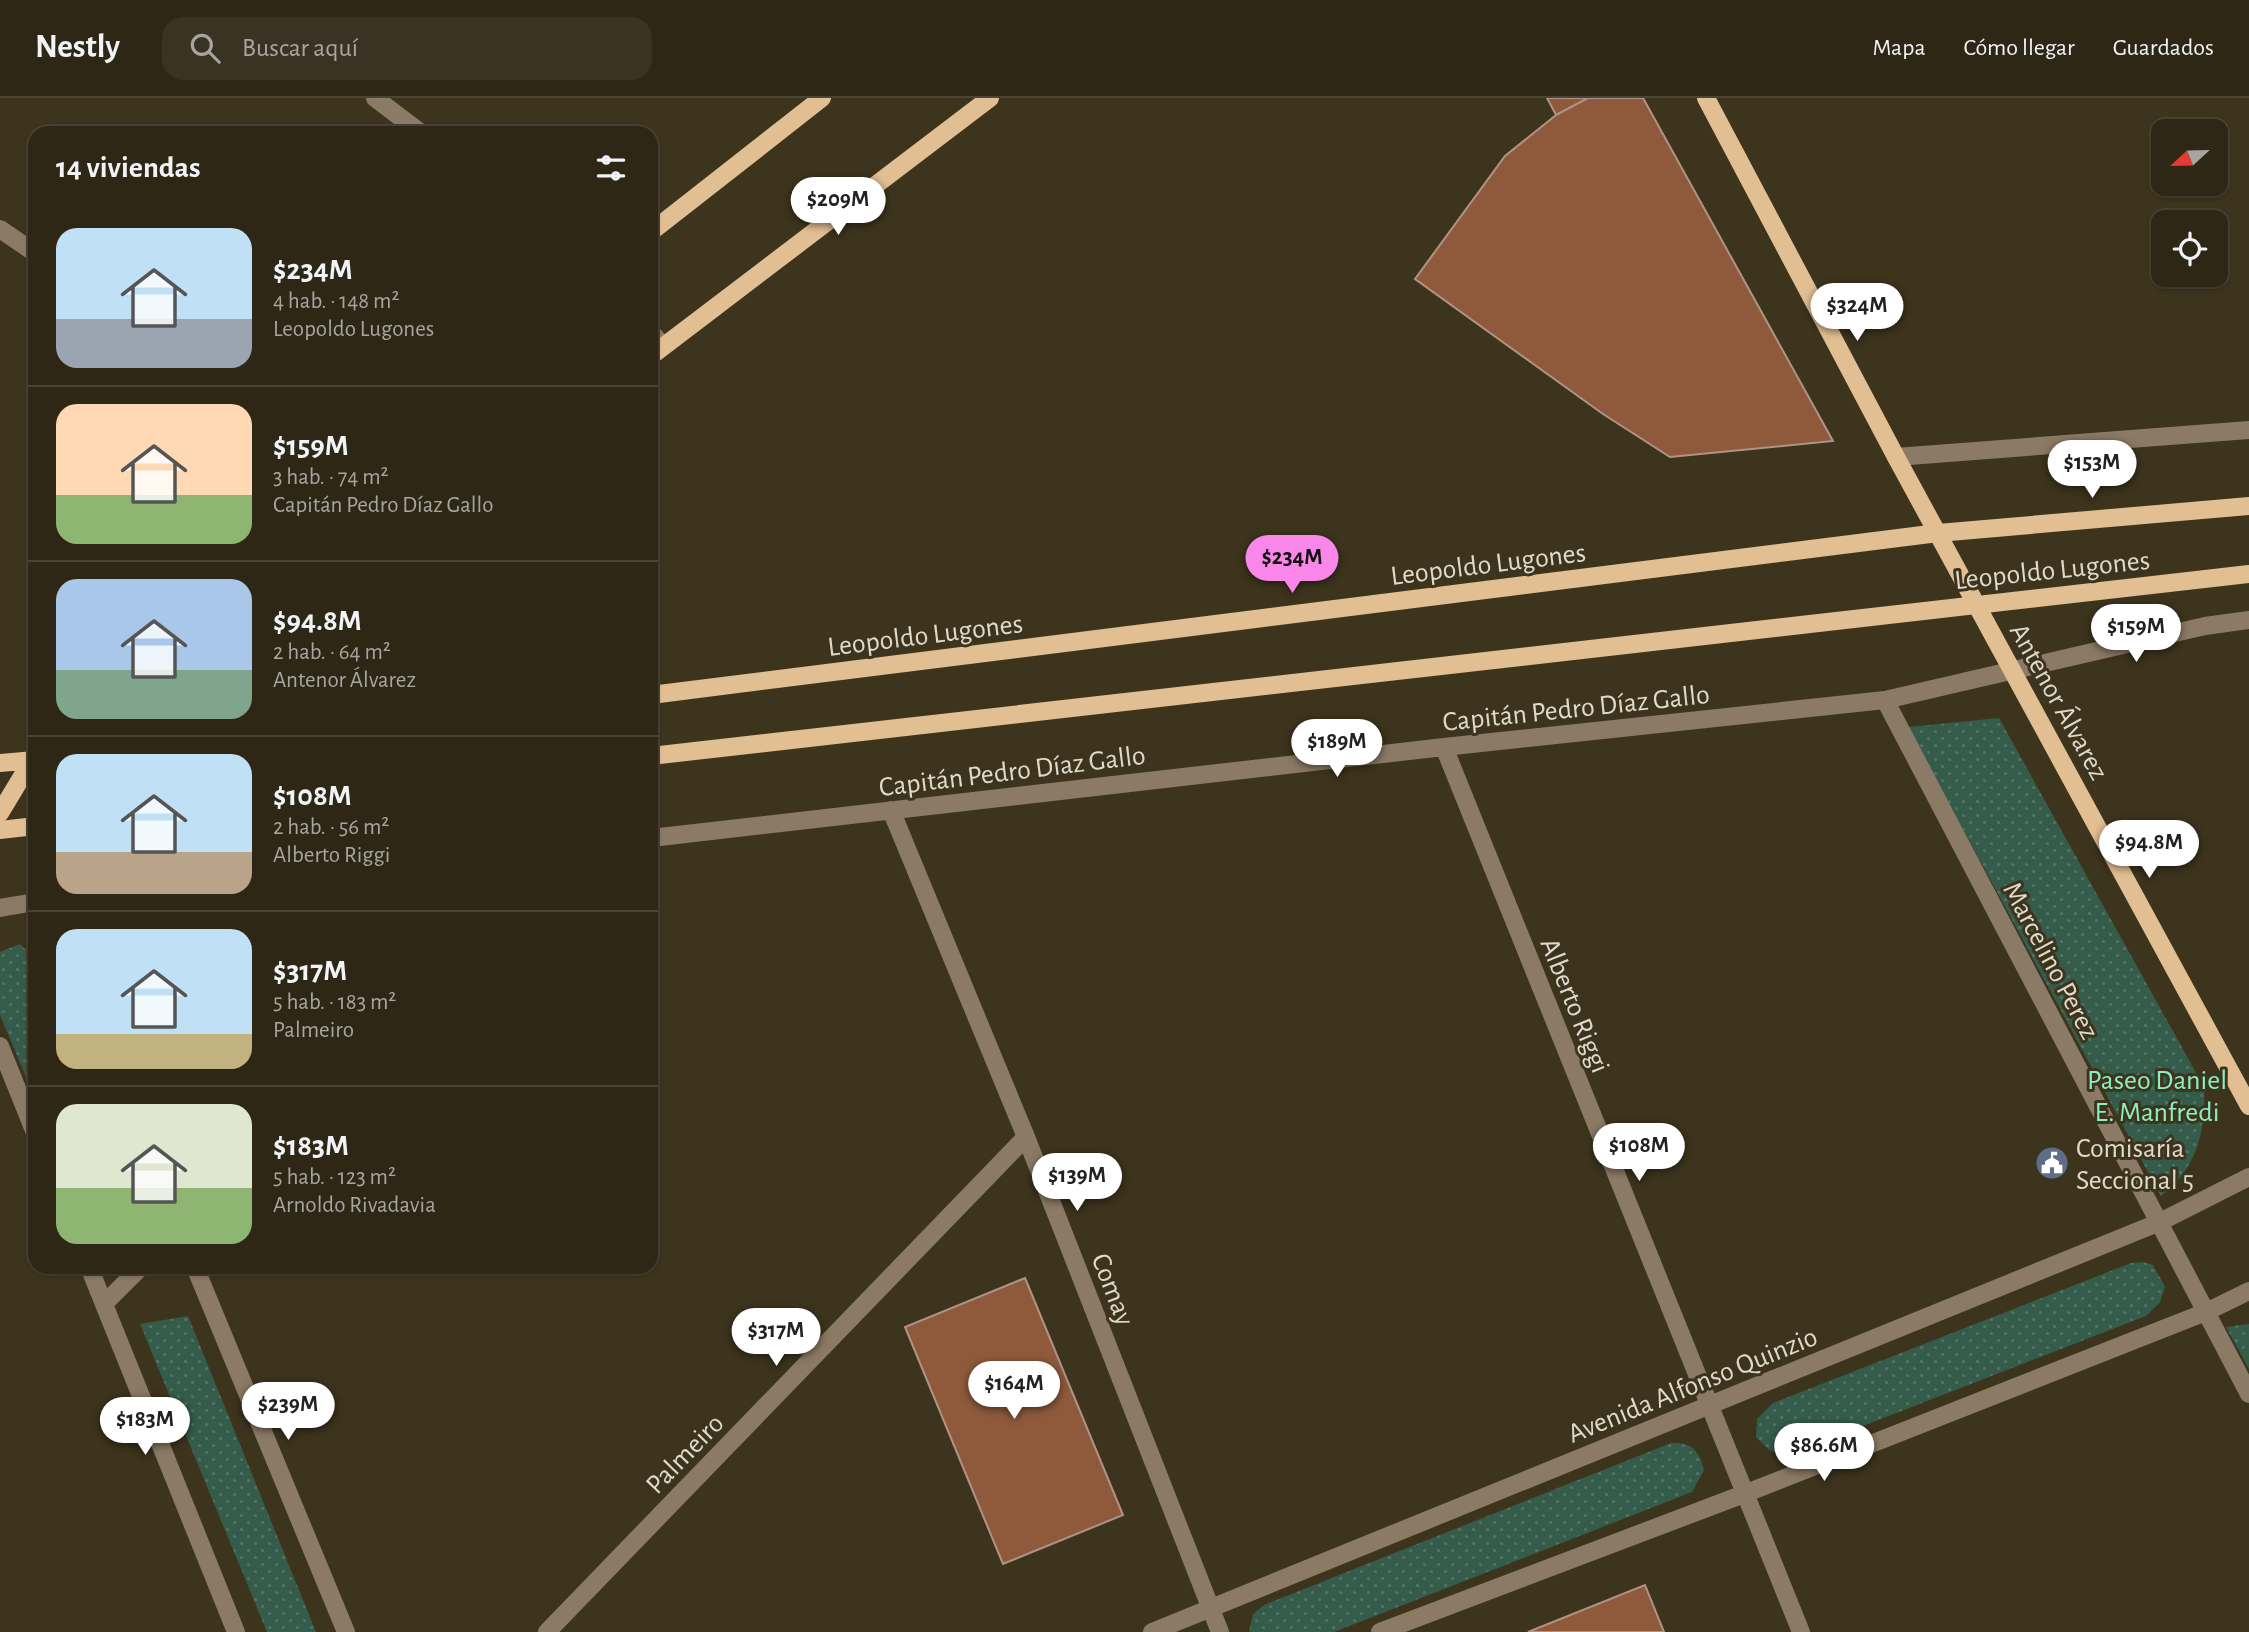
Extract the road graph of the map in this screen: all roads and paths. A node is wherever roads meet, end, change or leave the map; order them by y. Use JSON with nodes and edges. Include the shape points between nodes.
{"nodes":[{"id":1,"x":374,"y":98,"type":"edge"},
{"id":2,"x":822,"y":98,"type":"edge"},
{"id":3,"x":990,"y":98,"type":"edge"},
{"id":4,"x":1706,"y":98,"type":"edge"},
{"id":5,"x":970,"y":104,"type":"edge"},
{"id":6,"x":412,"y":126,"type":"edge"},
{"id":7,"x":658,"y":227,"type":"edge"},
{"id":8,"x":0,"y":229,"type":"edge"},
{"id":9,"x":28,"y":248,"type":"edge"},
{"id":10,"x":658,"y":350,"type":"edge"},
{"id":11,"x":2249,"y":430,"type":"edge"},
{"id":12,"x":1896,"y":457,"type":"junction"},
{"id":13,"x":2249,"y":506,"type":"edge"},
{"id":14,"x":1938,"y":533,"type":"junction"},
{"id":15,"x":2249,"y":573,"type":"edge"},
{"id":16,"x":1977,"y":604,"type":"junction"},
{"id":17,"x":2249,"y":620,"type":"edge"},
{"id":18,"x":2015,"y":672,"type":"junction"},
{"id":19,"x":658,"y":694,"type":"edge"},
{"id":20,"x":1885,"y":701,"type":"junction"},
{"id":21,"x":1444,"y":747,"type":"junction"},
{"id":22,"x":658,"y":756,"type":"edge"},
{"id":23,"x":28,"y":759,"type":"edge"},
{"id":24,"x":0,"y":763,"type":"edge"},
{"id":25,"x":28,"y":768,"type":"edge"},
{"id":26,"x":891,"y":810,"type":"junction"},
{"id":27,"x":0,"y":813,"type":"edge"},
{"id":28,"x":28,"y":827,"type":"edge"},
{"id":29,"x":0,"y":830,"type":"edge"},
{"id":30,"x":658,"y":837,"type":"edge"},
{"id":31,"x":28,"y":903,"type":"edge"},
{"id":32,"x":0,"y":908,"type":"edge"},
{"id":33,"x":0,"y":1046,"type":"edge"},
{"id":34,"x":2249,"y":1106,"type":"edge"},
{"id":35,"x":28,"y":1116,"type":"edge"},
{"id":36,"x":1026,"y":1137,"type":"junction"},
{"id":37,"x":2249,"y":1177,"type":"edge"},
{"id":38,"x":2160,"y":1222,"type":"junction"},
{"id":39,"x":92,"y":1274,"type":"edge"},
{"id":40,"x":134,"y":1274,"type":"edge"},
{"id":41,"x":198,"y":1274,"type":"edge"},
{"id":42,"x":2249,"y":1291,"type":"edge"},
{"id":43,"x":104,"y":1304,"type":"junction"},
{"id":44,"x":2206,"y":1312,"type":"junction"},
{"id":45,"x":2249,"y":1394,"type":"edge"},
{"id":46,"x":1708,"y":1406,"type":"junction"},
{"id":47,"x":1744,"y":1494,"type":"junction"},
{"id":48,"x":1211,"y":1608,"type":"junction"},
{"id":49,"x":551,"y":1630,"type":"edge"},
{"id":50,"x":236,"y":1632,"type":"edge"},
{"id":51,"x":346,"y":1632,"type":"edge"},
{"id":52,"x":1152,"y":1632,"type":"edge"},
{"id":53,"x":1220,"y":1632,"type":"edge"},
{"id":54,"x":1380,"y":1632,"type":"edge"},
{"id":55,"x":1801,"y":1632,"type":"edge"}],
"edges":[{"from":1,"to":6,"type":"street"},
{"from":2,"to":7,"type":"main road"},
{"from":3,"to":5,"type":"main road"},
{"from":4,"to":12,"type":"main road","name":"Antenor Álvarez"},
{"from":5,"to":10,"type":"main road"},
{"from":8,"to":9,"type":"street"},
{"from":11,"to":12,"type":"street"},
{"from":12,"to":14,"type":"main road","name":"Antenor Álvarez"},
{"from":13,"to":14,"type":"main road","name":"Leopoldo Lugones"},
{"from":14,"to":16,"type":"main road","name":"Antenor Álvarez"},
{"from":14,"to":19,"type":"main road","name":"Leopoldo Lugones"},
{"from":15,"to":16,"type":"main road","name":"Leopoldo Lugones"},
{"from":16,"to":18,"type":"main road","name":"Antenor Álvarez"},
{"from":16,"to":22,"type":"main road","name":"Leopoldo Lugones"},
{"from":17,"to":18,"type":"street","name":"Capitán Pedro Díaz Gallo","via":[[2205,626]]},
{"from":18,"to":20,"type":"street","name":"Capitán Pedro Díaz Gallo"},
{"from":18,"to":34,"type":"main road","name":"Antenor Álvarez"},
{"from":20,"to":21,"type":"street","name":"Capitán Pedro Díaz Gallo"},
{"from":20,"to":38,"type":"street","name":"Marcelino Perez"},
{"from":21,"to":26,"type":"street","name":"Capitán Pedro Díaz Gallo"},
{"from":21,"to":46,"type":"street","name":"Alberto Riggi"},
{"from":23,"to":24,"type":"main road"},
{"from":25,"to":27,"type":"main road"},
{"from":26,"to":30,"type":"street","name":"Capitán Pedro Díaz Gallo"},
{"from":26,"to":36,"type":"street","name":"Comay"},
{"from":28,"to":29,"type":"main road"},
{"from":31,"to":32,"type":"street"},
{"from":33,"to":35,"type":"street"},
{"from":36,"to":48,"type":"street","name":"Comay"},
{"from":36,"to":49,"type":"street","name":"Palmeiro"},
{"from":37,"to":38,"type":"street","name":"Avenida Alfonso Quinzio"},
{"from":38,"to":44,"type":"street","name":"Marcelino Perez"},
{"from":38,"to":46,"type":"street","name":"Avenida Alfonso Quinzio"},
{"from":39,"to":43,"type":"street"},
{"from":40,"to":43,"type":"street"},
{"from":41,"to":51,"type":"street"},
{"from":42,"to":44,"type":"street"},
{"from":43,"to":50,"type":"street"},
{"from":44,"to":45,"type":"street","name":"Marcelino Perez"},
{"from":44,"to":47,"type":"street"},
{"from":46,"to":47,"type":"street","name":"Alberto Riggi"},
{"from":46,"to":48,"type":"street","name":"Avenida Alfonso Quinzio"},
{"from":47,"to":54,"type":"street"},
{"from":47,"to":55,"type":"street","name":"Alberto Riggi"},
{"from":48,"to":52,"type":"street","name":"Avenida Alfonso Quinzio"},
{"from":48,"to":53,"type":"street","name":"Comay"}]}
